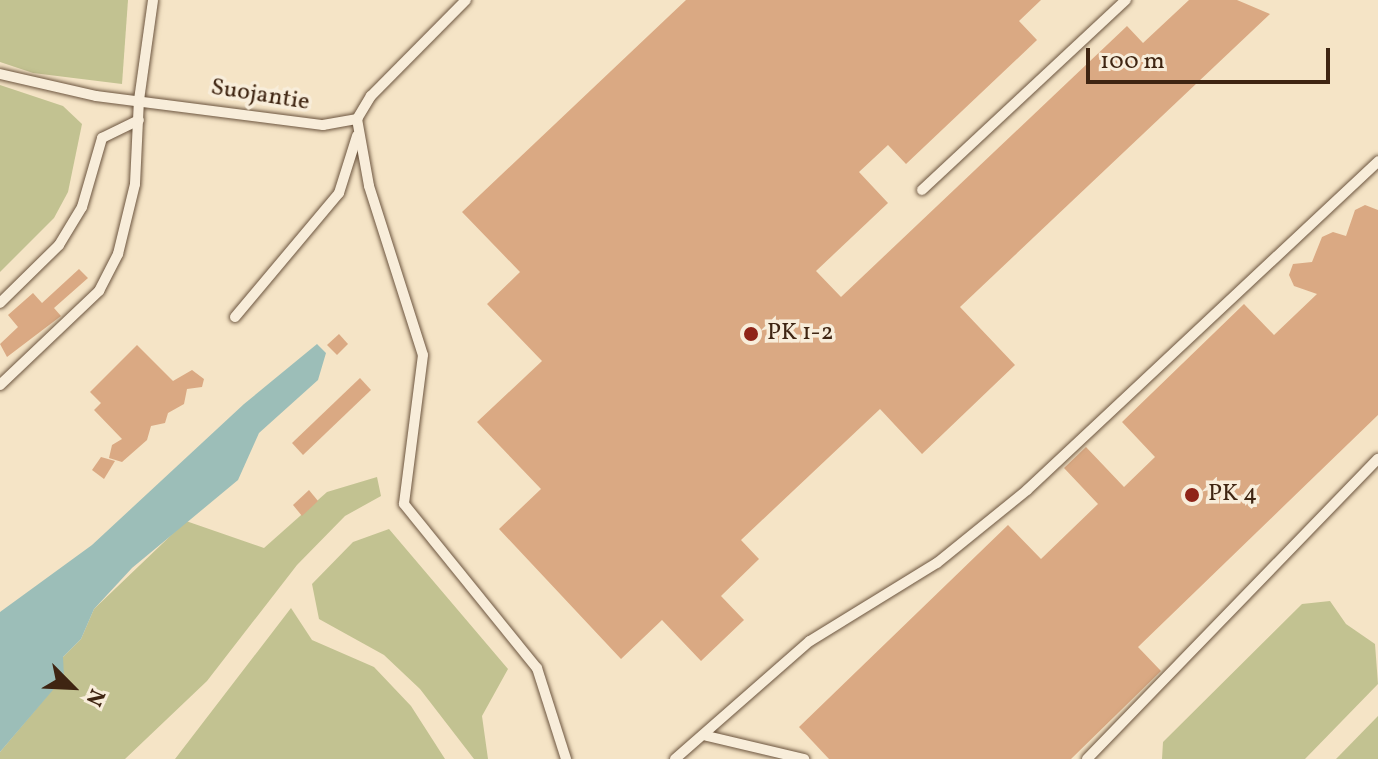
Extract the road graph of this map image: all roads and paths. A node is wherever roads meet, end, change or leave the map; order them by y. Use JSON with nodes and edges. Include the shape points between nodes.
{"nodes":[{"id":1,"x":153,"y":0,"type":"edge"},
{"id":2,"x":466,"y":0,"type":"edge"},
{"id":3,"x":1126,"y":0,"type":"edge"},
{"id":4,"x":0,"y":74,"type":"edge"},
{"id":5,"x":139,"y":100,"type":"junction"},
{"id":6,"x":139,"y":120,"type":"junction"},
{"id":7,"x":358,"y":125,"type":"junction"},
{"id":8,"x":1378,"y":161,"type":"edge"},
{"id":9,"x":922,"y":190,"type":"dead end"},
{"id":10,"x":0,"y":303,"type":"edge"},
{"id":11,"x":235,"y":317,"type":"dead end"},
{"id":12,"x":0,"y":385,"type":"edge"},
{"id":13,"x":1378,"y":459,"type":"edge"},
{"id":14,"x":707,"y":736,"type":"junction"},
{"id":15,"x":566,"y":759,"type":"edge"},
{"id":16,"x":675,"y":759,"type":"edge"},
{"id":17,"x":804,"y":759,"type":"edge"},
{"id":18,"x":1087,"y":759,"type":"edge"}],
"edges":[{"from":1,"to":5,"type":"lane"},
{"from":2,"to":7,"type":"lane","via":[[371,96]]},
{"from":3,"to":9,"type":"lane"},
{"from":4,"to":5,"type":"lane","name":"Suojantie"},
{"from":5,"to":6,"type":"lane"},
{"from":5,"to":7,"type":"lane","name":"Suojantie","via":[[291,123]]},
{"from":6,"to":10,"type":"lane","via":[[102,138],[82,207],[59,245]]},
{"from":6,"to":12,"type":"lane","via":[[135,184],[118,254],[99,291]]},
{"from":7,"to":11,"type":"lane","via":[[339,193]]},
{"from":7,"to":15,"type":"lane","via":[[369,186],[423,355],[404,504],[537,668]]},
{"from":8,"to":14,"type":"lane","via":[[1027,490],[937,563],[810,641]]},
{"from":13,"to":18,"type":"lane"},
{"from":14,"to":16,"type":"lane"},
{"from":14,"to":17,"type":"lane"}]}
